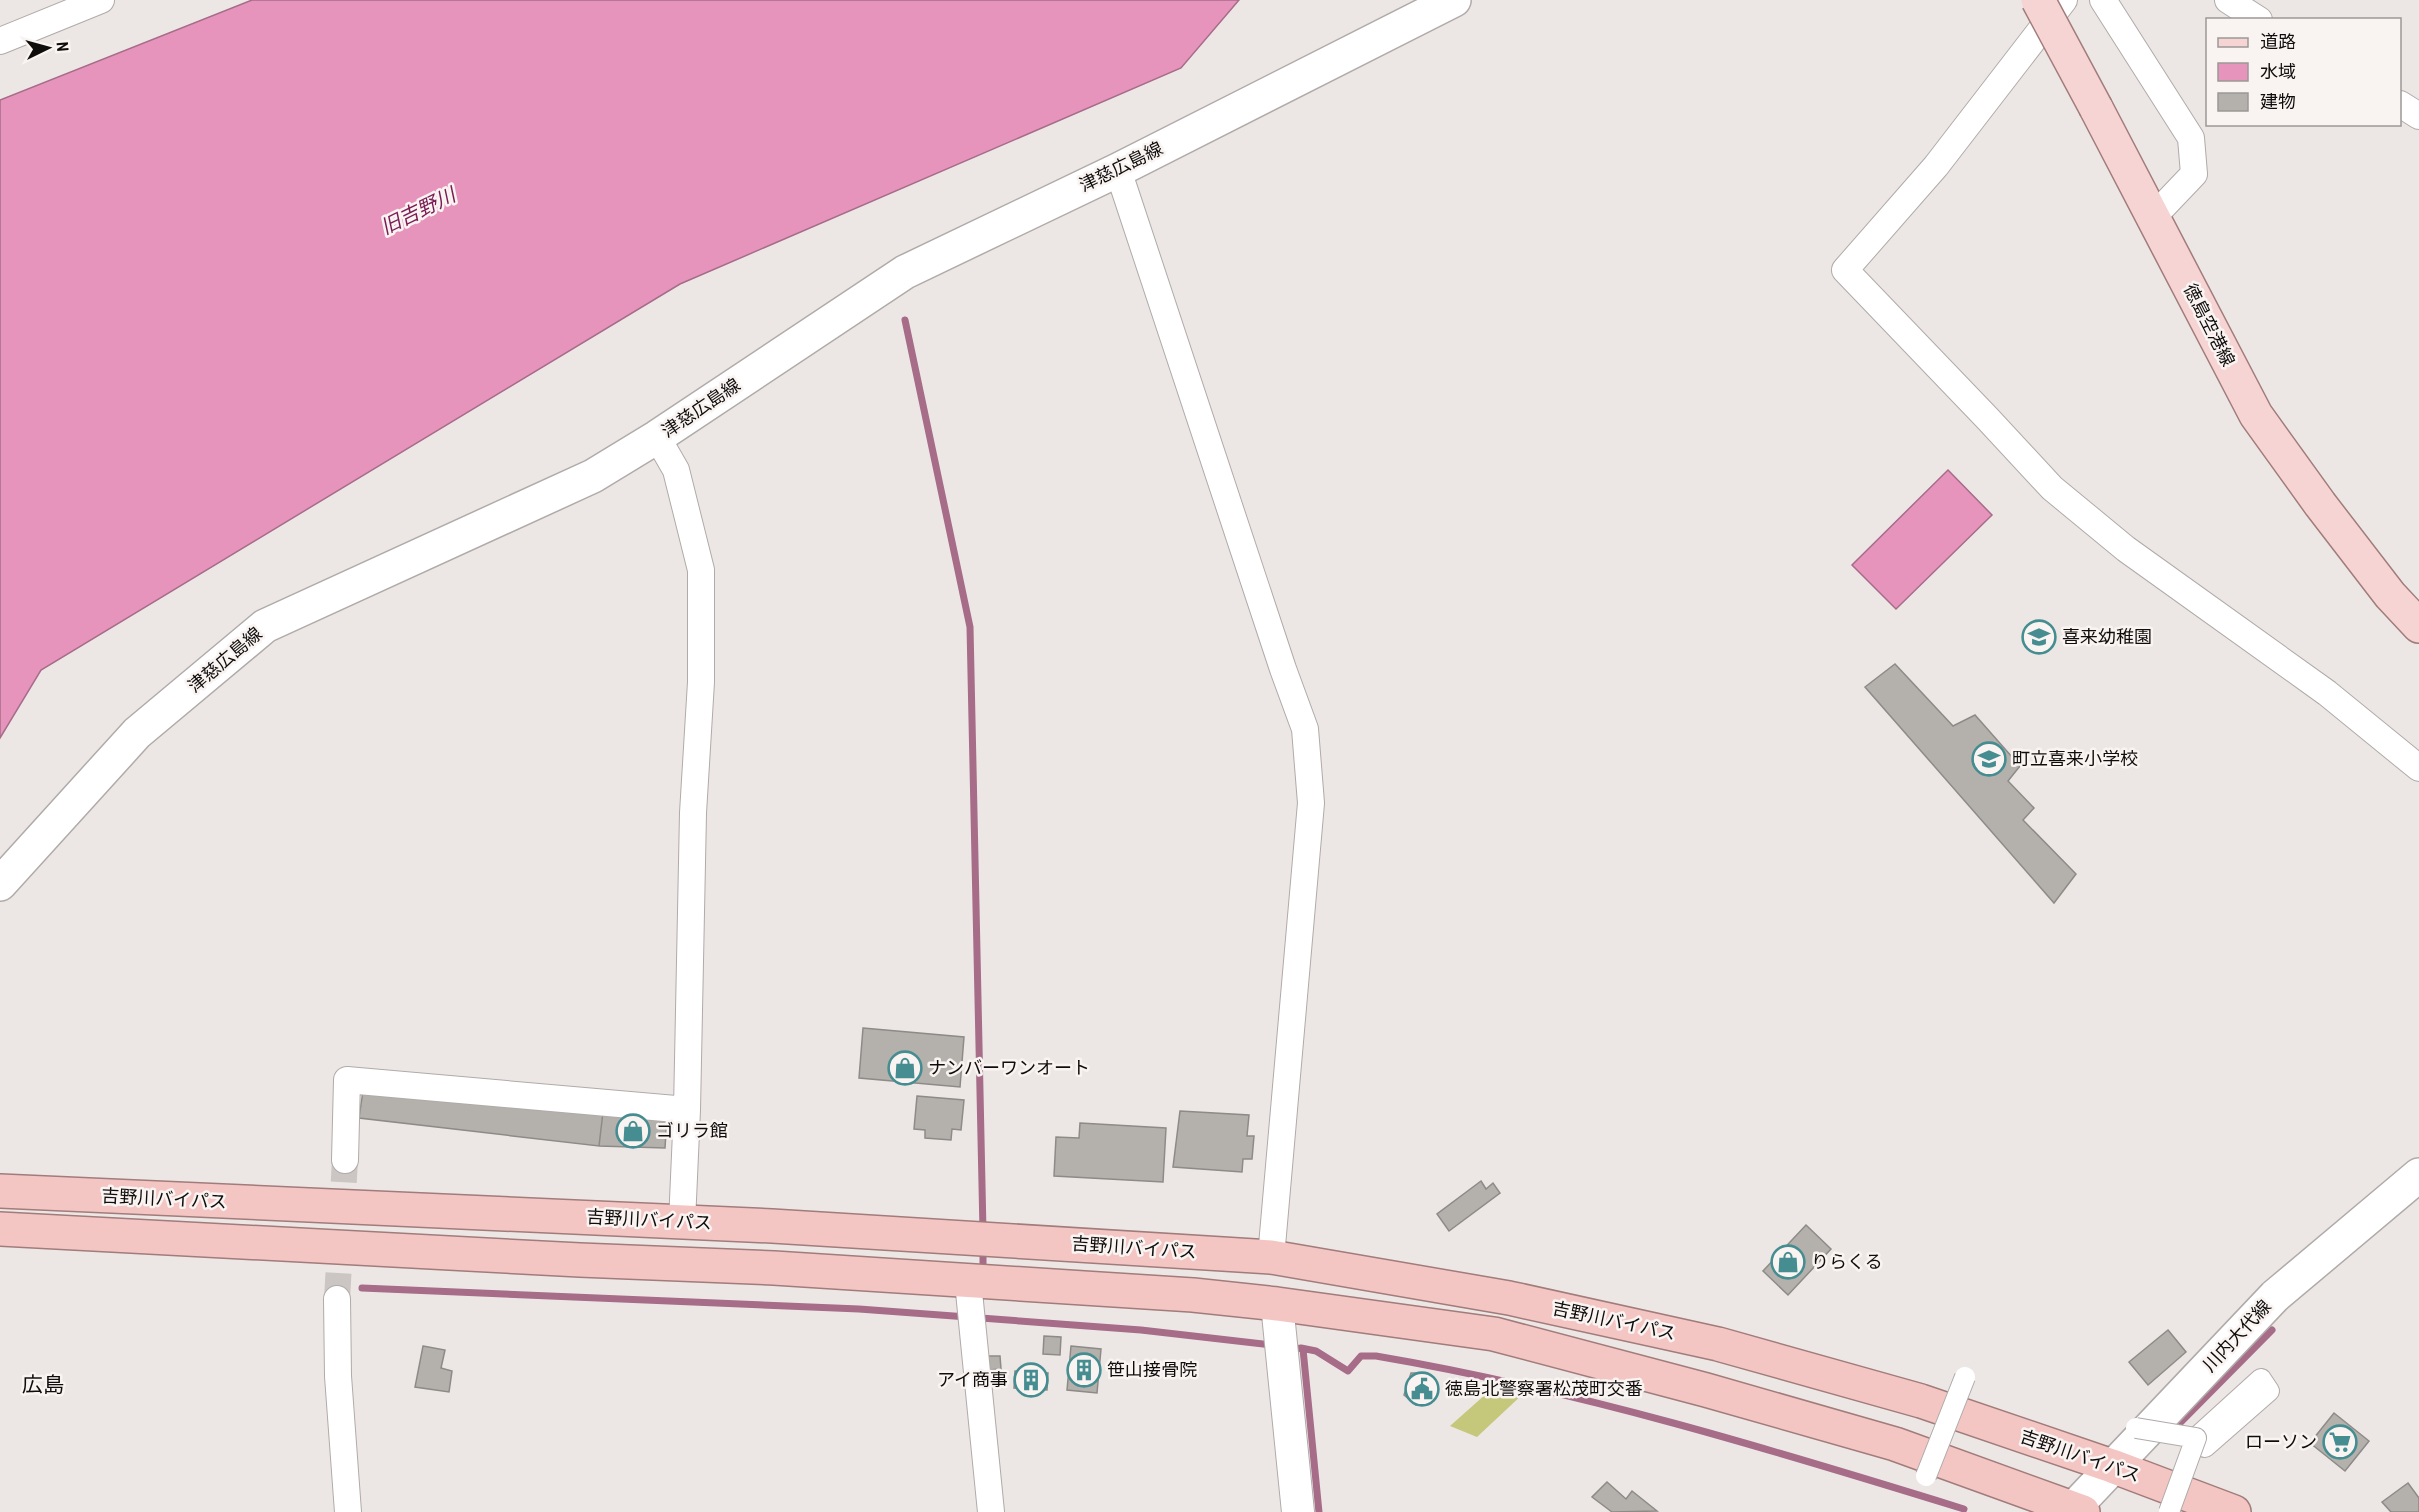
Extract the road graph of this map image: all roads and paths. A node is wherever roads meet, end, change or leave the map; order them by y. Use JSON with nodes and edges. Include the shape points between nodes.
{"nodes":[{"id":1,"x":101,"y":0,"type":"edge"},
{"id":2,"x":1454,"y":0,"type":"edge"},
{"id":3,"x":2038,"y":0,"type":"edge"},
{"id":4,"x":2064,"y":0,"type":"edge"},
{"id":5,"x":2103,"y":0,"type":"edge"},
{"id":6,"x":2228,"y":0,"type":"edge"},
{"id":7,"x":2256,"y":18,"type":"edge"},
{"id":8,"x":0,"y":41,"type":"edge"},
{"id":9,"x":2401,"y":105,"type":"edge"},
{"id":10,"x":2419,"y":116,"type":"edge"},
{"id":11,"x":1118,"y":170,"type":"junction"},
{"id":12,"x":2153,"y":217,"type":"junction"},
{"id":13,"x":657,"y":437,"type":"junction"},
{"id":14,"x":2419,"y":626,"type":"edge"},
{"id":15,"x":2419,"y":768,"type":"edge"},
{"id":16,"x":0,"y":884,"type":"edge"},
{"id":17,"x":687,"y":1110,"type":"junction"},
{"id":18,"x":345,"y":1160,"type":"tunnel mouth"},
{"id":19,"x":2419,"y":1175,"type":"edge"},
{"id":20,"x":0,"y":1191,"type":"edge"},
{"id":21,"x":682,"y":1222,"type":"junction"},
{"id":22,"x":0,"y":1228,"type":"edge"},
{"id":23,"x":1271,"y":1257,"type":"junction"},
{"id":24,"x":968,"y":1282,"type":"junction"},
{"id":25,"x":337,"y":1299,"type":"tunnel mouth"},
{"id":26,"x":1277,"y":1304,"type":"junction"},
{"id":27,"x":1965,"y":1377,"type":"dead end"},
{"id":28,"x":2136,"y":1428,"type":"dead end"},
{"id":29,"x":2112,"y":1466,"type":"junction"},
{"id":30,"x":1926,"y":1476,"type":"dead end"},
{"id":31,"x":2076,"y":1511,"type":"edge"},
{"id":32,"x":348,"y":1512,"type":"edge"},
{"id":33,"x":991,"y":1512,"type":"edge"},
{"id":34,"x":1298,"y":1512,"type":"edge"},
{"id":35,"x":2169,"y":1512,"type":"edge"},
{"id":36,"x":2234,"y":1512,"type":"edge"}],
"edges":[{"from":1,"to":8,"type":"street"},
{"from":2,"to":11,"type":"main road","name":"津慈広島線"},
{"from":3,"to":12,"type":"main road","name":"徳島空港線","bridge":true},
{"from":4,"to":15,"type":"street","via":[[1936,166],[1845,270],[2052,489],[2127,549],[2327,693]]},
{"from":5,"to":12,"type":"street","via":[[2191,138],[2194,174]]},
{"from":6,"to":7,"type":"street"},
{"from":9,"to":10,"type":"street"},
{"from":11,"to":13,"type":"main road","name":"津慈広島線","via":[[905,272]]},
{"from":11,"to":23,"type":"street","via":[[1305,729],[1311,803]]},
{"from":12,"to":14,"type":"main road","name":"徳島空港線","via":[[2256,415],[2327,513]]},
{"from":13,"to":16,"type":"main road","name":"津慈広島線","via":[[593,476],[265,626],[137,733]]},
{"from":13,"to":17,"type":"street","via":[[676,470],[701,570]]},
{"from":17,"to":18,"type":"street","via":[[347,1080]]},
{"from":17,"to":21,"type":"street"},
{"from":19,"to":29,"type":"main road","name":"川内大代線","via":[[2275,1296]]},
{"from":20,"to":21,"type":"highway","name":"吉野川バイパス"},
{"from":21,"to":23,"type":"highway","name":"吉野川バイパス"},
{"from":22,"to":24,"type":"highway"},
{"from":23,"to":29,"type":"highway","name":"吉野川バイパス","via":[[1509,1298],[1718,1344],[1921,1401]]},
{"from":24,"to":26,"type":"highway","via":[[1193,1295]]},
{"from":24,"to":33,"type":"street"},
{"from":25,"to":32,"type":"street"},
{"from":26,"to":31,"type":"highway","via":[[1494,1334],[1895,1444]]},
{"from":26,"to":34,"type":"street"},
{"from":27,"to":30,"type":"street","bridge":true},
{"from":28,"to":35,"type":"street","bridge":true,"via":[[2200,1443]]},
{"from":29,"to":31,"type":"main road","name":"川内大代線"},
{"from":29,"to":36,"type":"highway","name":"吉野川バイパス"}]}
